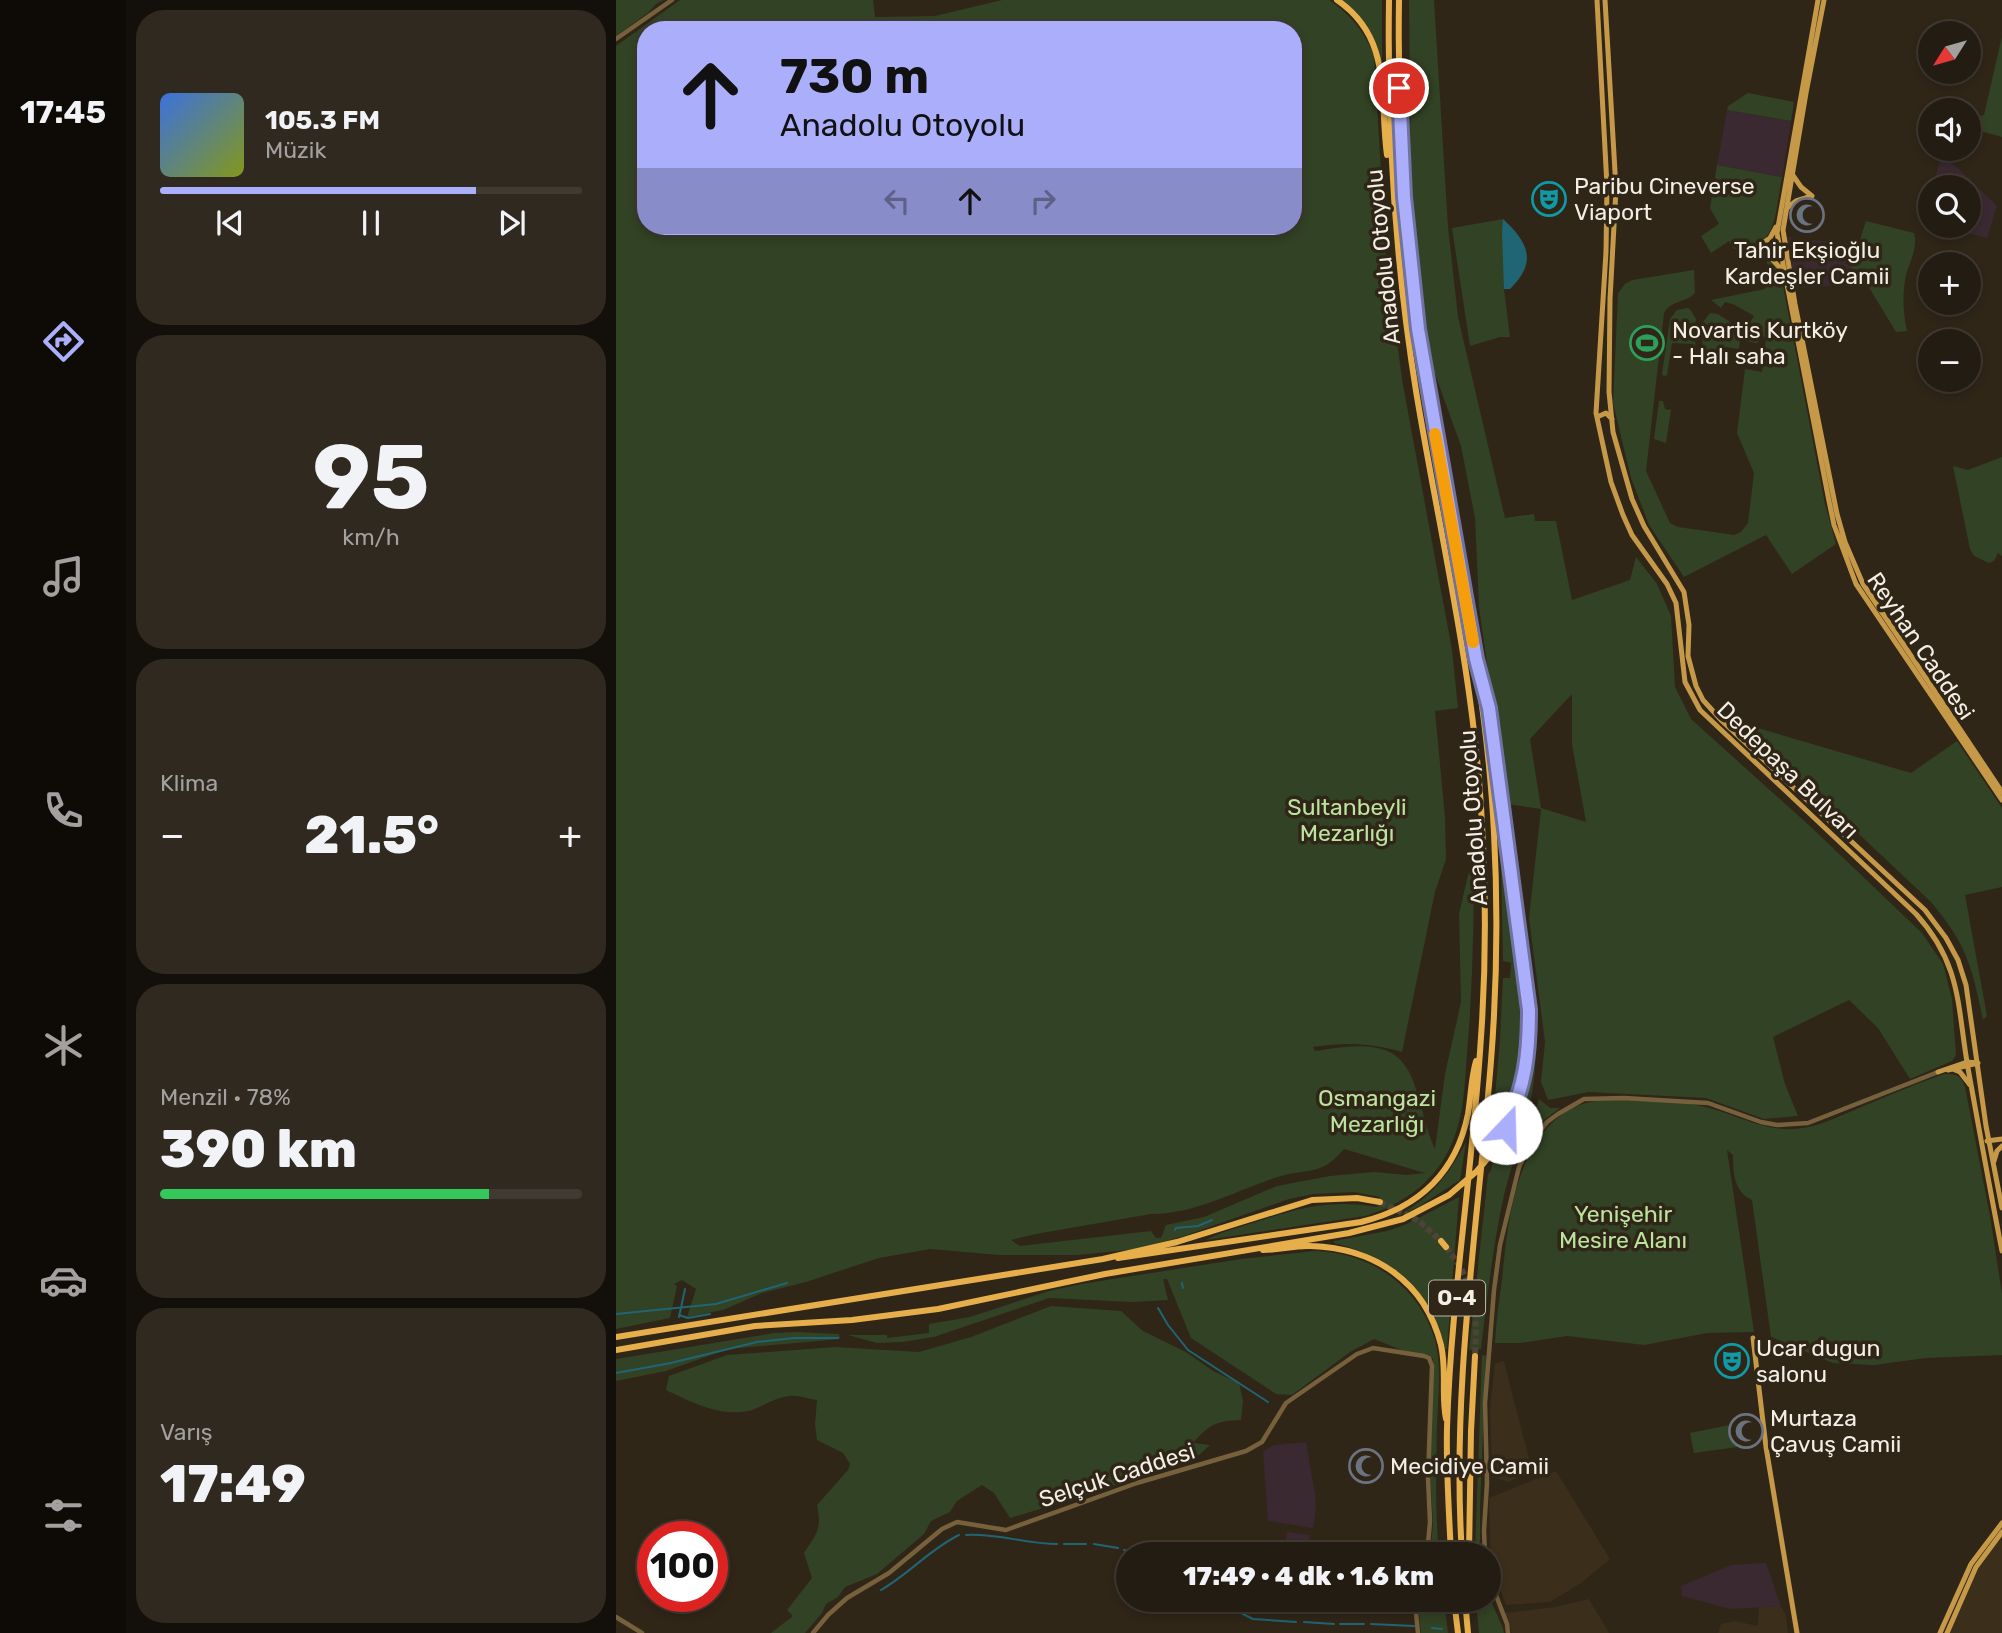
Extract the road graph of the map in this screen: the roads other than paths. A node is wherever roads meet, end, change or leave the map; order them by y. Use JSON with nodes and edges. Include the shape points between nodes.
{"nodes":[{"id":1,"x":672,"y":0,"type":"edge"},
{"id":2,"x":1336,"y":0,"type":"edge"},
{"id":3,"x":1388,"y":0,"type":"edge"},
{"id":4,"x":1400,"y":0,"type":"edge"},
{"id":5,"x":1597,"y":0,"type":"edge"},
{"id":6,"x":1605,"y":0,"type":"edge"},
{"id":7,"x":1818,"y":0,"type":"edge"},
{"id":8,"x":1824,"y":0,"type":"edge"},
{"id":9,"x":1819,"y":8,"type":"junction"},
{"id":10,"x":642,"y":21,"type":"edge"},
{"id":11,"x":637,"y":24,"type":"edge"},
{"id":12,"x":616,"y":39,"type":"edge"},
{"id":13,"x":1792,"y":174,"type":"junction"},
{"id":14,"x":1392,"y":192,"type":"junction"},
{"id":15,"x":1786,"y":211,"type":"junction"},
{"id":16,"x":1778,"y":223,"type":"junction"},
{"id":17,"x":1781,"y":246,"type":"junction"},
{"id":18,"x":1757,"y":251,"type":"junction"},
{"id":19,"x":1784,"y":274,"type":"junction"},
{"id":20,"x":1595,"y":398,"type":"junction"},
{"id":21,"x":1609,"y":399,"type":"junction"},
{"id":22,"x":1597,"y":417,"type":"junction"},
{"id":23,"x":1612,"y":419,"type":"junction"},
{"id":24,"x":1638,"y":513,"type":"junction"},
{"id":25,"x":1624,"y":518,"type":"junction"},
{"id":26,"x":1649,"y":534,"type":"junction"},
{"id":27,"x":1635,"y":540,"type":"junction"},
{"id":28,"x":1476,"y":659,"type":"junction"},
{"id":29,"x":2002,"y":792,"type":"edge"},
{"id":30,"x":2002,"y":800,"type":"edge"},
{"id":31,"x":1481,"y":1042,"type":"junction"},
{"id":32,"x":1965,"y":1047,"type":"junction"},
{"id":33,"x":1978,"y":1063,"type":"junction"},
{"id":34,"x":1968,"y":1064,"type":"junction"},
{"id":35,"x":1952,"y":1068,"type":"junction"},
{"id":36,"x":1938,"y":1072,"type":"joint"},
{"id":37,"x":1972,"y":1088,"type":"junction"},
{"id":38,"x":1986,"y":1126,"type":"junction"},
{"id":39,"x":2002,"y":1139,"type":"edge"},
{"id":40,"x":1990,"y":1143,"type":"junction"},
{"id":41,"x":1981,"y":1144,"type":"junction"},
{"id":42,"x":2002,"y":1145,"type":"edge"},
{"id":43,"x":1994,"y":1167,"type":"junction"},
{"id":44,"x":1380,"y":1202,"type":"tunnel mouth"},
{"id":45,"x":2002,"y":1208,"type":"edge"},
{"id":46,"x":1254,"y":1250,"type":"junction"},
{"id":47,"x":2002,"y":1251,"type":"edge"},
{"id":48,"x":1103,"y":1259,"type":"junction"},
{"id":49,"x":616,"y":1337,"type":"edge"},
{"id":50,"x":1753,"y":1338,"type":"dead end"},
{"id":51,"x":616,"y":1350,"type":"edge"},
{"id":52,"x":1475,"y":1356,"type":"tunnel mouth"},
{"id":53,"x":1447,"y":1429,"type":"junction"},
{"id":54,"x":2002,"y":1522,"type":"edge"},
{"id":55,"x":2002,"y":1532,"type":"edge"},
{"id":56,"x":1428,"y":1542,"type":"edge"},
{"id":57,"x":1451,"y":1542,"type":"edge"},
{"id":58,"x":1462,"y":1542,"type":"edge"},
{"id":59,"x":1469,"y":1542,"type":"edge"},
{"id":60,"x":1484,"y":1542,"type":"edge"},
{"id":61,"x":1501,"y":1608,"type":"edge"},
{"id":62,"x":1416,"y":1612,"type":"edge"},
{"id":63,"x":1455,"y":1612,"type":"edge"},
{"id":64,"x":1467,"y":1612,"type":"edge"},
{"id":65,"x":616,"y":1617,"type":"edge"},
{"id":66,"x":642,"y":1633,"type":"edge"},
{"id":67,"x":813,"y":1633,"type":"edge"},
{"id":68,"x":1418,"y":1633,"type":"edge"},
{"id":69,"x":1458,"y":1633,"type":"edge"},
{"id":70,"x":1468,"y":1633,"type":"edge"},
{"id":71,"x":1508,"y":1633,"type":"edge"},
{"id":72,"x":1797,"y":1633,"type":"edge"},
{"id":73,"x":1940,"y":1633,"type":"edge"},
{"id":74,"x":1947,"y":1633,"type":"edge"}],
"edges":[{"from":1,"to":10,"type":"street"},
{"from":2,"to":14,"type":"highway","via":[[1364,25],[1376,49]]},
{"from":3,"to":14,"type":"highway","name":"Anadolu Otoyolu","number":"O-4"},
{"from":4,"to":28,"type":"highway","name":"Anadolu Otoyolu","number":"O-4","via":[[1401,150],[1408,253],[1429,405]]},
{"from":5,"to":20,"type":"main road","name":"Dedepaşa Bulvarı","via":[[1607,186]]},
{"from":6,"to":21,"type":"main road","name":"Dedepaşa Bulvarı","via":[[1616,189]]},
{"from":7,"to":9,"type":"main road","name":"Reyhan Caddesi"},
{"from":8,"to":9,"type":"main road","name":"Reyhan Caddesi"},
{"from":9,"to":13,"type":"main road","name":"Reyhan Caddesi"},
{"from":9,"to":16,"type":"main road","name":"Reyhan Caddesi"},
{"from":11,"to":12,"type":"street"},
{"from":13,"to":15,"type":"main road","name":"Reyhan Caddesi"},
{"from":13,"to":15,"type":"main road","via":[[1812,196],[1796,201]]},
{"from":14,"to":31,"type":"highway","name":"Anadolu Otoyolu","number":"O-4","via":[[1404,312],[1478,768],[1486,922]]},
{"from":15,"to":17,"type":"main road","name":"Reyhan Caddesi"},
{"from":16,"to":17,"type":"main road","name":"Reyhan Caddesi"},
{"from":16,"to":18,"type":"main road"},
{"from":17,"to":18,"type":"main road"},
{"from":17,"to":19,"type":"main road","name":"Reyhan Caddesi"},
{"from":17,"to":29,"type":"main road","name":"Reyhan Caddesi","via":[[1847,547],[1863,584]]},
{"from":18,"to":19,"type":"main road","via":[[1772,258]]},
{"from":19,"to":30,"type":"main road","name":"Reyhan Caddesi","via":[[1829,502],[1846,560],[1877,617]]},
{"from":20,"to":21,"type":"main road","via":[[1604,404]]},
{"from":20,"to":22,"type":"main road","name":"Dedepaşa Bulvarı"},
{"from":21,"to":23,"type":"main road","name":"Dedepaşa Bulvarı"},
{"from":22,"to":23,"type":"main road","via":[[1606,413]]},
{"from":22,"to":25,"type":"main road","name":"Dedepaşa Bulvarı"},
{"from":23,"to":24,"type":"main road","name":"Dedepaşa Bulvarı"},
{"from":24,"to":25,"type":"main road","via":[[1632,523]]},
{"from":24,"to":26,"type":"main road","name":"Dedepaşa Bulvarı"},
{"from":25,"to":27,"type":"main road","name":"Dedepaşa Bulvarı"},
{"from":26,"to":27,"type":"main road","via":[[1640,531]]},
{"from":26,"to":33,"type":"main road","name":"Dedepaşa Bulvarı","via":[[1684,592],[1688,656],[1703,700],[1933,918],[1962,971]]},
{"from":27,"to":32,"type":"main road","name":"Dedepaşa Bulvarı","via":[[1676,603],[1685,682],[1695,703],[1931,931],[1955,981]]},
{"from":28,"to":46,"type":"highway","via":[[1489,708],[1529,1010],[1529,1050],[1514,1111],[1493,1152],[1460,1186],[1426,1209],[1380,1227]]},
{"from":28,"to":58,"type":"highway","name":"Anadolu Otoyolu","number":"O-4","via":[[1492,803],[1497,926],[1491,1061],[1463,1359]]},
{"from":31,"to":48,"type":"highway","via":[[1459,1144],[1444,1172],[1407,1205],[1361,1222]]},
{"from":31,"to":53,"type":"highway","name":"Anadolu Otoyolu","number":"O-4"},
{"from":32,"to":34,"type":"main road","name":"Dedepaşa Bulvarı"},
{"from":32,"to":35,"type":"main road"},
{"from":33,"to":34,"type":"main road"},
{"from":33,"to":38,"type":"main road","name":"Dedepaşa Bulvarı"},
{"from":34,"to":35,"type":"main road"},
{"from":34,"to":37,"type":"main road","name":"Dedepaşa Bulvarı"},
{"from":35,"to":36,"type":"main road"},
{"from":35,"to":37,"type":"main road"},
{"from":36,"to":60,"type":"street","via":[[1827,1118],[1800,1124],[1761,1122],[1708,1103],[1637,1098],[1584,1099],[1558,1114],[1532,1141],[1519,1167],[1499,1256],[1485,1403]]},
{"from":37,"to":41,"type":"main road","name":"Dedepaşa Bulvarı"},
{"from":38,"to":39,"type":"main road"},
{"from":38,"to":40,"type":"main road","name":"Dedepaşa Bulvarı"},
{"from":39,"to":40,"type":"main road"},
{"from":40,"to":41,"type":"main road"},
{"from":40,"to":42,"type":"main road"},
{"from":40,"to":43,"type":"main road","name":"Dedepaşa Bulvarı"},
{"from":41,"to":47,"type":"main road","name":"Dedepaşa Bulvarı"},
{"from":42,"to":43,"type":"main road"},
{"from":43,"to":45,"type":"main road","name":"Dedepaşa Bulvarı"},
{"from":44,"to":48,"type":"highway","via":[[1312,1200],[1177,1242]]},
{"from":46,"to":51,"type":"highway","via":[[1093,1276],[938,1309],[755,1325]]},
{"from":46,"to":53,"type":"highway","via":[[1338,1247],[1359,1252],[1401,1278],[1422,1301],[1441,1345]]},
{"from":48,"to":49,"type":"highway"},
{"from":50,"to":72,"type":"main road"},
{"from":52,"to":59,"type":"highway"},
{"from":53,"to":57,"type":"highway","name":"Anadolu Otoyolu","number":"O-4"},
{"from":54,"to":73,"type":"main road","via":[[1971,1564]]},
{"from":55,"to":74,"type":"main road","via":[[1976,1567]]},
{"from":56,"to":67,"type":"street","name":"Selçuk Caddesi","via":[[1432,1366],[1429,1358],[1373,1349],[1357,1354],[1286,1403],[1262,1442],[1245,1451],[1137,1483],[1006,1530],[957,1522],[890,1573],[847,1598]]},
{"from":61,"to":71,"type":"street"},
{"from":62,"to":68,"type":"street"},
{"from":63,"to":69,"type":"highway"},
{"from":64,"to":70,"type":"highway"},
{"from":65,"to":66,"type":"street"}]}
